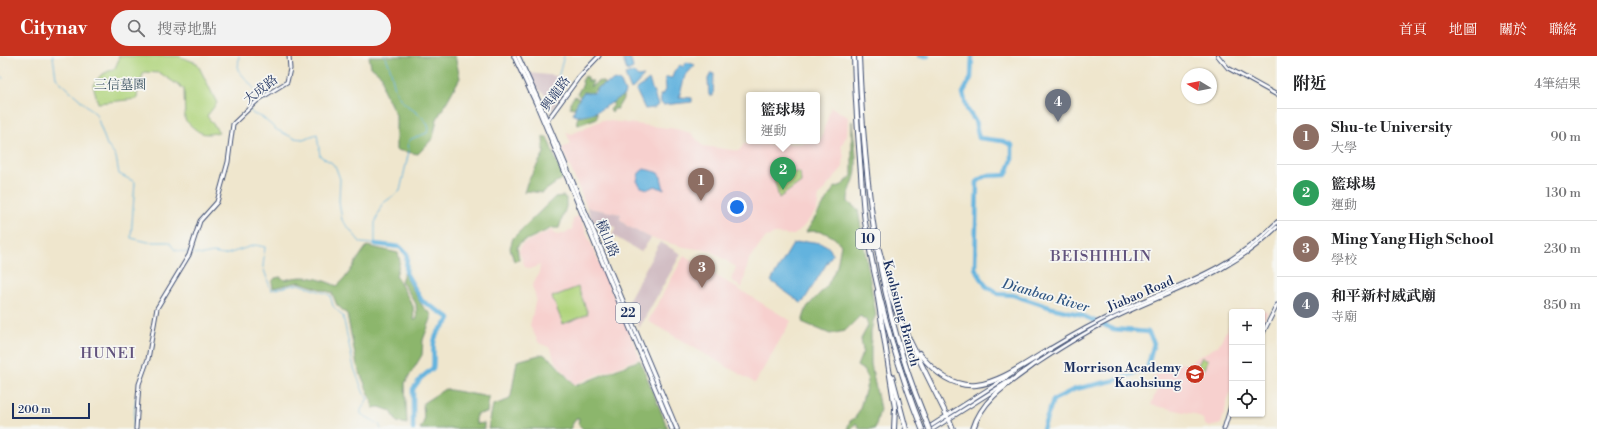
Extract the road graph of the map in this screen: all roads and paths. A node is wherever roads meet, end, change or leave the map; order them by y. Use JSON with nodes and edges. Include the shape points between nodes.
{"nodes":[{"id":1,"x":289,"y":56,"type":"edge"},
{"id":2,"x":514,"y":56,"type":"edge"},
{"id":3,"x":518,"y":56,"type":"edge"},
{"id":4,"x":600,"y":56,"type":"edge"},
{"id":5,"x":854,"y":56,"type":"edge"},
{"id":6,"x":859,"y":56,"type":"edge"},
{"id":7,"x":1218,"y":56,"type":"edge"},
{"id":8,"x":1277,"y":95,"type":"edge"},
{"id":9,"x":546,"y":123,"type":"junction"},
{"id":10,"x":1277,"y":222,"type":"edge"},
{"id":11,"x":1277,"y":227,"type":"edge"},
{"id":12,"x":872,"y":229,"type":"junction"},
{"id":13,"x":870,"y":250,"type":"junction"},
{"id":14,"x":1277,"y":305,"type":"edge"},
{"id":15,"x":1107,"y":320,"type":"junction"},
{"id":16,"x":1090,"y":328,"type":"junction"},
{"id":17,"x":1265,"y":328,"type":"edge"},
{"id":18,"x":913,"y":346,"type":"junction"},
{"id":19,"x":1050,"y":350,"type":"junction"},
{"id":20,"x":888,"y":356,"type":"junction"},
{"id":21,"x":1036,"y":363,"type":"junction"},
{"id":22,"x":1229,"y":413,"type":"edge"},
{"id":23,"x":948,"y":417,"type":"junction"},
{"id":24,"x":136,"y":429,"type":"edge"},
{"id":25,"x":672,"y":429,"type":"edge"},
{"id":26,"x":677,"y":429,"type":"edge"},
{"id":27,"x":894,"y":429,"type":"edge"},
{"id":28,"x":906,"y":429,"type":"edge"},
{"id":29,"x":922,"y":429,"type":"edge"},
{"id":30,"x":926,"y":429,"type":"edge"},
{"id":31,"x":929,"y":429,"type":"edge"},
{"id":32,"x":933,"y":429,"type":"edge"},
{"id":33,"x":953,"y":429,"type":"edge"},
{"id":34,"x":973,"y":429,"type":"edge"},
{"id":35,"x":1224,"y":429,"type":"edge"}],
"edges":[{"from":1,"to":24,"type":"street","name":"大成路","via":[[287,82],[258,100],[233,124],[228,162],[217,202],[200,221],[189,255],[157,308],[148,359],[139,384]]},
{"from":2,"to":9,"type":"main road","name":"橫山路","number":"22"},
{"from":3,"to":9,"type":"main road","name":"橫山路","number":"22"},
{"from":4,"to":9,"type":"street","name":"興龍路","via":[[579,77]]},
{"from":5,"to":13,"type":"highway","name":"Kaohsiung Branch","number":"10","via":[[857,125]]},
{"from":6,"to":12,"type":"highway","name":"Kaohsiung Branch","number":"10"},
{"from":7,"to":8,"type":"street","via":[[1228,68]]},
{"from":9,"to":25,"type":"main road","name":"橫山路","number":"22"},
{"from":9,"to":26,"type":"main road","name":"橫山路","number":"22"},
{"from":10,"to":15,"type":"street","name":"Jiabao Road","via":[[1244,252],[1212,272]]},
{"from":11,"to":15,"type":"street","name":"Jiabao Road","via":[[1244,255],[1212,275]]},
{"from":12,"to":18,"type":"highway","via":[[892,300]]},
{"from":12,"to":31,"type":"highway","name":"Kaohsiung Branch","number":"10","bridge":true,"via":[[895,334]]},
{"from":13,"to":20,"type":"highway"},
{"from":13,"to":29,"type":"highway","name":"Kaohsiung Branch","number":"10","via":[[890,335]]},
{"from":14,"to":17,"type":"street"},
{"from":15,"to":16,"type":"street","name":"Jiabao Road"},
{"from":16,"to":19,"type":"street","name":"Jiabao Road"},
{"from":16,"to":21,"type":"street","name":"Jiabao Road"},
{"from":18,"to":19,"type":"highway","via":[[936,372],[969,386],[981,385],[1000,378]]},
{"from":18,"to":23,"type":"highway"},
{"from":19,"to":23,"type":"street","name":"Jiabao Road"},
{"from":20,"to":27,"type":"highway","via":[[896,416]]},
{"from":20,"to":28,"type":"highway"},
{"from":21,"to":23,"type":"street","name":"Jiabao Road"},
{"from":21,"to":34,"type":"highway","via":[[990,399],[978,415]]},
{"from":22,"to":35,"type":"street"},
{"from":23,"to":30,"type":"street","name":"Jiabao Road"},
{"from":23,"to":32,"type":"street","name":"Jiabao Road"},
{"from":23,"to":33,"type":"highway"}]}
